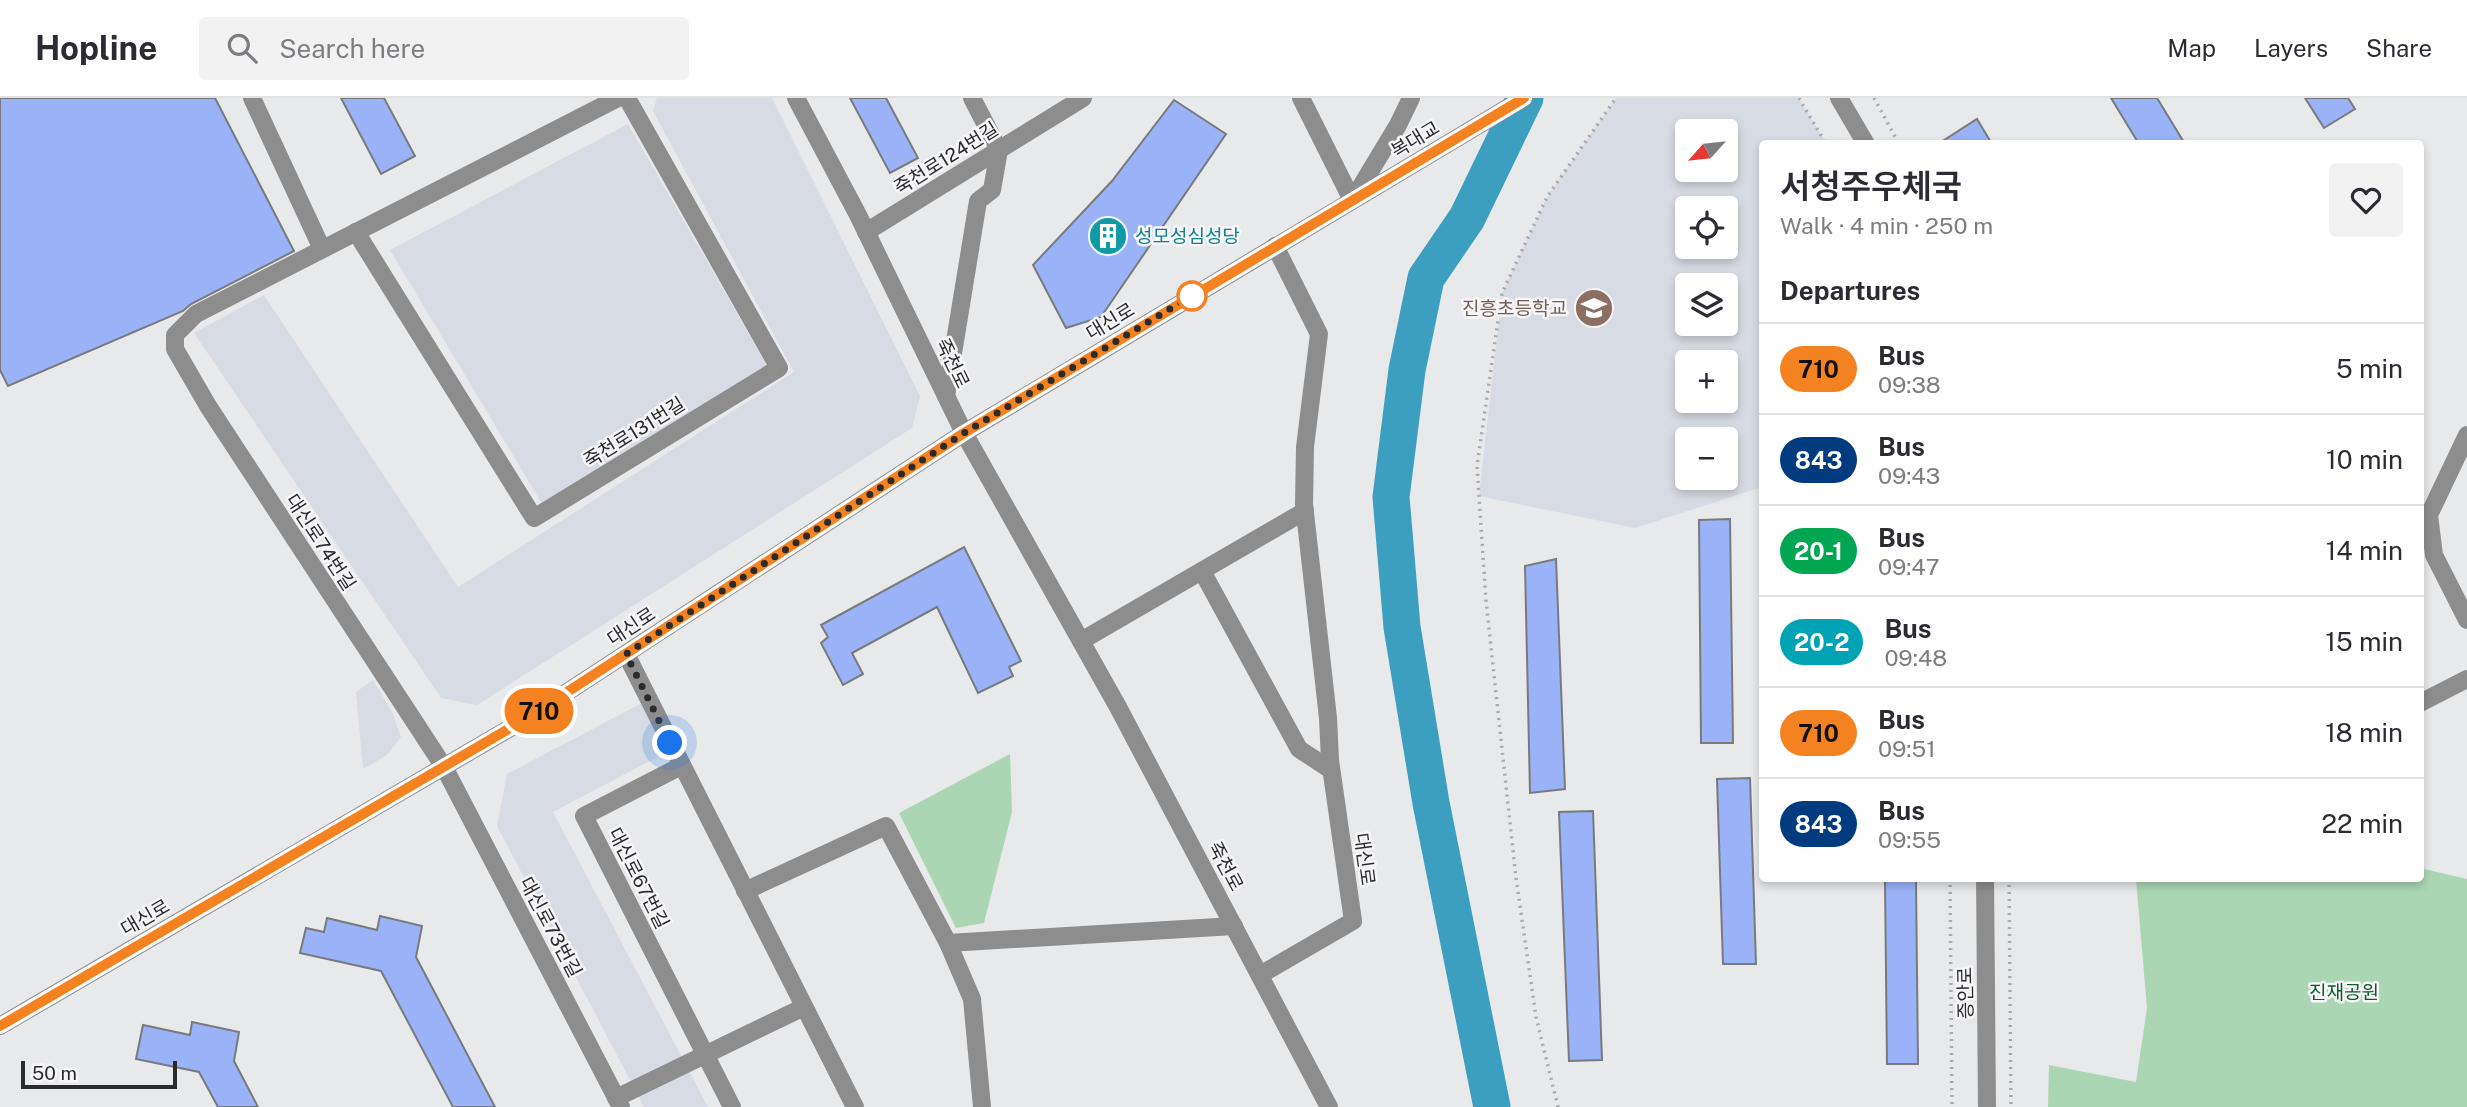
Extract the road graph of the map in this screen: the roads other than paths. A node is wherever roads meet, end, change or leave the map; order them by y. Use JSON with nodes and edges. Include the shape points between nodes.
{"nodes":[{"id":1,"x":252,"y":98,"type":"edge"},
{"id":2,"x":618,"y":98,"type":"edge"},
{"id":3,"x":627,"y":98,"type":"edge"},
{"id":4,"x":796,"y":98,"type":"edge"},
{"id":5,"x":972,"y":98,"type":"edge"},
{"id":6,"x":1083,"y":98,"type":"edge"},
{"id":7,"x":1301,"y":98,"type":"edge"},
{"id":8,"x":1411,"y":98,"type":"edge"},
{"id":9,"x":1524,"y":98,"type":"edge"},
{"id":10,"x":1839,"y":98,"type":"edge"},
{"id":11,"x":1864,"y":140,"type":"edge"},
{"id":12,"x":999,"y":149,"type":"junction"},
{"id":13,"x":1358,"y":197,"type":"junction"},
{"id":14,"x":356,"y":232,"type":"junction"},
{"id":15,"x":866,"y":232,"type":"junction"},
{"id":16,"x":1275,"y":246,"type":"junction"},
{"id":17,"x":322,"y":249,"type":"junction"},
{"id":18,"x":946,"y":396,"type":"junction"},
{"id":19,"x":964,"y":433,"type":"junction"},
{"id":20,"x":2467,"y":435,"type":"edge"},
{"id":21,"x":1305,"y":511,"type":"junction"},
{"id":22,"x":1202,"y":571,"type":"junction"},
{"id":23,"x":2467,"y":620,"type":"edge"},
{"id":24,"x":1081,"y":641,"type":"junction"},
{"id":25,"x":626,"y":654,"type":"junction"},
{"id":26,"x":2467,"y":679,"type":"edge"},
{"id":27,"x":2424,"y":701,"type":"edge"},
{"id":28,"x":681,"y":766,"type":"junction"},
{"id":29,"x":444,"y":767,"type":"junction"},
{"id":30,"x":1331,"y":770,"type":"junction"},
{"id":31,"x":1985,"y":882,"type":"edge"},
{"id":32,"x":745,"y":891,"type":"junction"},
{"id":33,"x":1234,"y":926,"type":"junction"},
{"id":34,"x":948,"y":943,"type":"junction"},
{"id":35,"x":1260,"y":975,"type":"junction"},
{"id":36,"x":804,"y":1007,"type":"junction"},
{"id":37,"x":0,"y":1026,"type":"edge"},
{"id":38,"x":706,"y":1056,"type":"junction"},
{"id":39,"x":618,"y":1103,"type":"edge"},
{"id":40,"x":732,"y":1107,"type":"edge"},
{"id":41,"x":855,"y":1107,"type":"edge"},
{"id":42,"x":982,"y":1107,"type":"edge"},
{"id":43,"x":1329,"y":1107,"type":"edge"},
{"id":44,"x":1987,"y":1107,"type":"edge"}],
"edges":[{"from":1,"to":17,"type":"street"},
{"from":2,"to":14,"type":"street"},
{"from":3,"to":14,"type":"street","name":"죽천로131번길","via":[[779,368],[534,518]]},
{"from":4,"to":15,"type":"street","name":"죽천로"},
{"from":5,"to":12,"type":"street"},
{"from":6,"to":12,"type":"street","name":"죽천로124번길"},
{"from":7,"to":13,"type":"street"},
{"from":8,"to":13,"type":"street"},
{"from":9,"to":13,"type":"street","name":"복대교"},
{"from":10,"to":11,"type":"street"},
{"from":12,"to":15,"type":"street","name":"죽천로124번길"},
{"from":12,"to":18,"type":"street","via":[[992,190],[978,201]]},
{"from":13,"to":16,"type":"street","name":"대신로"},
{"from":14,"to":17,"type":"street"},
{"from":15,"to":18,"type":"street","name":"죽천로"},
{"from":16,"to":19,"type":"street","name":"대신로"},
{"from":16,"to":21,"type":"street","name":"대신로","via":[[1319,334],[1305,447]]},
{"from":17,"to":29,"type":"street","name":"대신로74번길","via":[[196,314],[175,335],[176,349],[208,407]]},
{"from":18,"to":19,"type":"street","name":"죽천로"},
{"from":19,"to":24,"type":"street","name":"죽천로"},
{"from":19,"to":25,"type":"street","name":"대신로"},
{"from":20,"to":23,"type":"street","via":[[2429,515],[2434,555]]},
{"from":21,"to":22,"type":"street"},
{"from":21,"to":30,"type":"street","name":"대신로"},
{"from":22,"to":24,"type":"street"},
{"from":22,"to":30,"type":"street","via":[[1299,749]]},
{"from":24,"to":33,"type":"street","name":"죽천로"},
{"from":25,"to":28,"type":"street"},
{"from":25,"to":29,"type":"street","name":"대신로"},
{"from":26,"to":27,"type":"street"},
{"from":28,"to":32,"type":"street"},
{"from":28,"to":38,"type":"street","name":"대신로67번길","via":[[584,816]]},
{"from":29,"to":37,"type":"street","name":"대신로"},
{"from":29,"to":39,"type":"street","name":"대신로73번길"},
{"from":30,"to":35,"type":"street","name":"대신로","via":[[1353,921]]},
{"from":31,"to":44,"type":"street","name":"증안로"},
{"from":32,"to":34,"type":"street","via":[[886,826]]},
{"from":32,"to":36,"type":"street"},
{"from":33,"to":34,"type":"street"},
{"from":33,"to":35,"type":"street","name":"죽천로"},
{"from":34,"to":42,"type":"street","via":[[972,999]]},
{"from":35,"to":43,"type":"street","name":"죽천로"},
{"from":36,"to":38,"type":"street"},
{"from":36,"to":41,"type":"street"},
{"from":38,"to":39,"type":"street"},
{"from":38,"to":40,"type":"street"}]}
